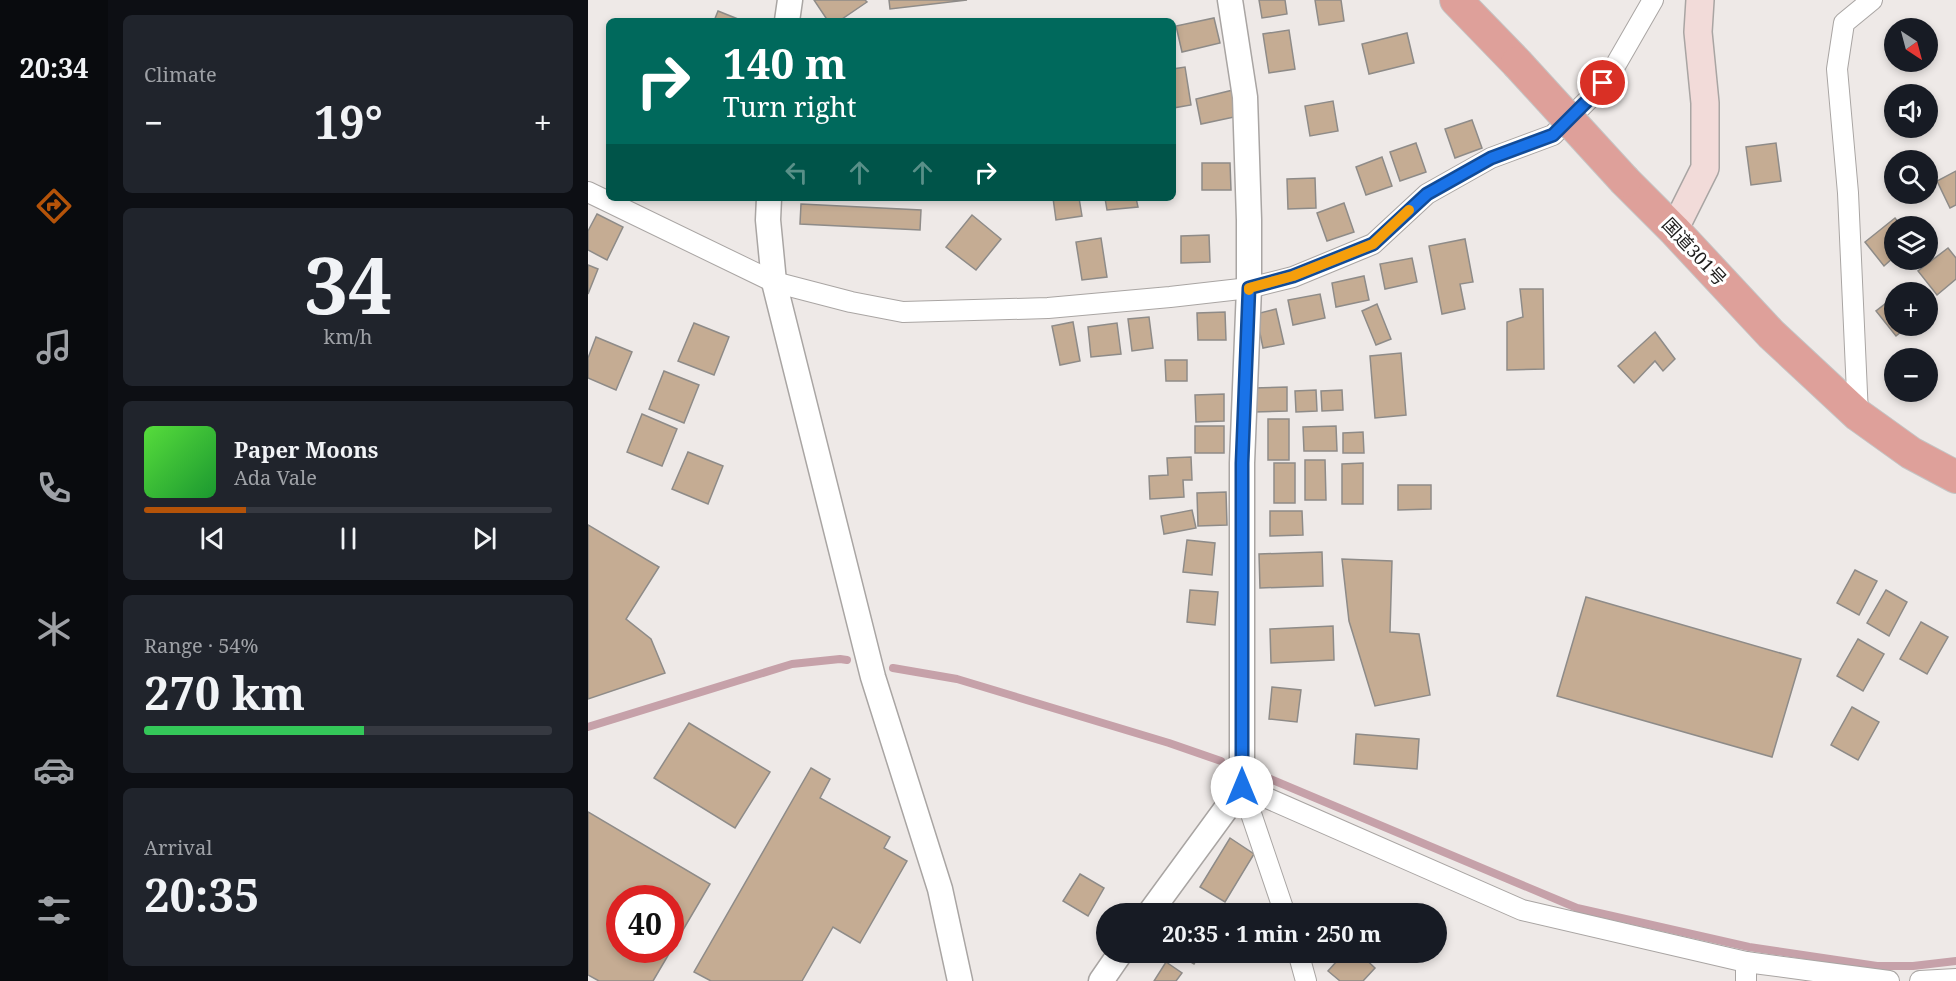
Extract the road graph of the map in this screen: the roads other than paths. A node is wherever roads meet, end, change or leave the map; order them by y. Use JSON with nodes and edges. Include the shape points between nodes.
{"nodes":[{"id":1,"x":790,"y":0,"type":"edge"},
{"id":2,"x":1230,"y":0,"type":"edge"},
{"id":3,"x":1456,"y":0,"type":"edge"},
{"id":4,"x":1653,"y":0,"type":"edge"},
{"id":5,"x":1700,"y":0,"type":"edge"},
{"id":6,"x":1872,"y":0,"type":"edge"},
{"id":7,"x":787,"y":18,"type":"edge"},
{"id":8,"x":588,"y":192,"type":"edge"},
{"id":9,"x":606,"y":201,"type":"edge"},
{"id":10,"x":607,"y":201,"type":"edge"},
{"id":11,"x":769,"y":201,"type":"edge"},
{"id":12,"x":1674,"y":230,"type":"junction"},
{"id":13,"x":774,"y":282,"type":"junction"},
{"id":14,"x":1249,"y":288,"type":"junction"},
{"id":15,"x":1858,"y":415,"type":"junction"},
{"id":16,"x":1956,"y":477,"type":"edge"},
{"id":17,"x":1242,"y":787,"type":"junction"},
{"id":18,"x":1157,"y":903,"type":"edge"},
{"id":19,"x":1281,"y":903,"type":"edge"},
{"id":20,"x":1113,"y":963,"type":"edge"},
{"id":21,"x":1301,"y":963,"type":"edge"},
{"id":22,"x":1746,"y":971,"type":"edge"},
{"id":23,"x":1956,"y":979,"type":"edge"},
{"id":24,"x":960,"y":981,"type":"edge"},
{"id":25,"x":1101,"y":981,"type":"edge"},
{"id":26,"x":1306,"y":981,"type":"edge"},
{"id":27,"x":1889,"y":981,"type":"edge"},
{"id":28,"x":1920,"y":981,"type":"edge"}],
"edges":[{"from":1,"to":7,"type":"street"},
{"from":2,"to":14,"type":"street","via":[[1245,98]]},
{"from":3,"to":12,"type":"highway","name":"国道301号","bridge":true},
{"from":4,"to":14,"type":"street","via":[[1611,73],[1553,135],[1491,158],[1427,194],[1373,244],[1293,276]]},
{"from":5,"to":12,"type":"main road","via":[[1705,168]]},
{"from":6,"to":15,"type":"street","via":[[1844,23],[1838,69]]},
{"from":8,"to":9,"type":"street"},
{"from":10,"to":13,"type":"street"},
{"from":11,"to":13,"type":"street"},
{"from":12,"to":15,"type":"highway","name":"国道301号","via":[[1771,334]]},
{"from":13,"to":14,"type":"street","via":[[903,312],[1047,308]]},
{"from":13,"to":24,"type":"street","via":[[873,677],[940,889]]},
{"from":14,"to":17,"type":"street","via":[[1242,463]]},
{"from":15,"to":16,"type":"highway","name":"国道301号","via":[[1911,453]]},
{"from":17,"to":18,"type":"street"},
{"from":17,"to":19,"type":"street"},
{"from":17,"to":22,"type":"street","via":[[1522,910]]},
{"from":20,"to":25,"type":"street"},
{"from":21,"to":26,"type":"street"},
{"from":22,"to":27,"type":"street"},
{"from":23,"to":28,"type":"street"}]}
